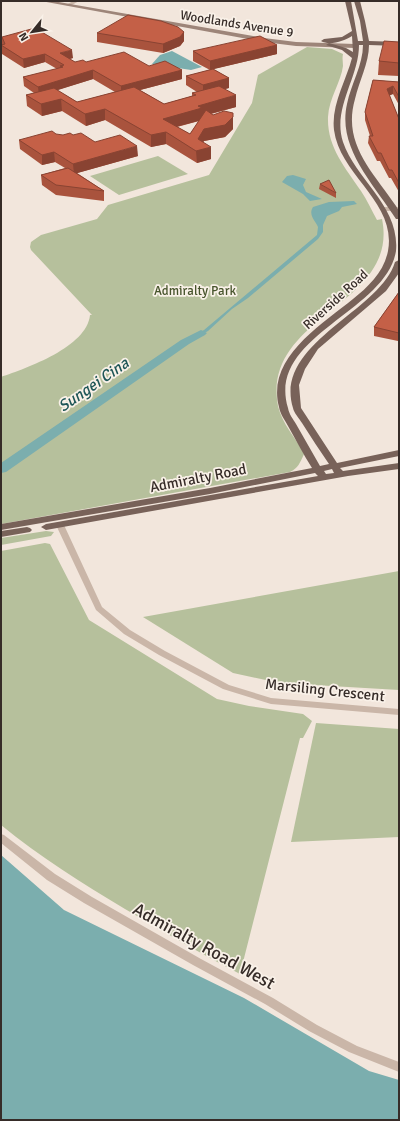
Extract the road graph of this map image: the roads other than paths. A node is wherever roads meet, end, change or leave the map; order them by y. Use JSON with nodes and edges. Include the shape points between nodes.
{"nodes":[{"id":1,"x":44,"y":1,"type":"edge"},
{"id":2,"x":348,"y":1,"type":"edge"},
{"id":3,"x":357,"y":1,"type":"edge"},
{"id":4,"x":54,"y":2,"type":"junction"},
{"id":5,"x":75,"y":3,"type":"edge"},
{"id":6,"x":55,"y":11,"type":"dead end"},
{"id":7,"x":64,"y":11,"type":"dead end"},
{"id":8,"x":103,"y":11,"type":"junction"},
{"id":9,"x":354,"y":32,"type":"junction"},
{"id":10,"x":364,"y":33,"type":"junction"},
{"id":11,"x":327,"y":43,"type":"junction"},
{"id":12,"x":355,"y":44,"type":"junction"},
{"id":13,"x":365,"y":45,"type":"junction"},
{"id":14,"x":396,"y":46,"type":"edge"},
{"id":15,"x":365,"y":54,"type":"junction"},
{"id":16,"x":355,"y":57,"type":"junction"},
{"id":17,"x":384,"y":209,"type":"junction"},
{"id":18,"x":397,"y":209,"type":"edge"},
{"id":19,"x":399,"y":217,"type":"edge"},
{"id":20,"x":399,"y":262,"type":"edge"},
{"id":21,"x":399,"y":453,"type":"edge"},
{"id":22,"x":399,"y":466,"type":"edge"},
{"id":23,"x":318,"y":470,"type":"junction"},
{"id":24,"x":338,"y":471,"type":"junction"},
{"id":25,"x":324,"y":478,"type":"junction"},
{"id":26,"x":60,"y":525,"type":"junction"},
{"id":27,"x":1,"y":527,"type":"edge"},
{"id":28,"x":1,"y":534,"type":"edge"},
{"id":29,"x":399,"y":712,"type":"edge"},
{"id":30,"x":1,"y":838,"type":"edge"},
{"id":31,"x":399,"y":1067,"type":"edge"}],
"edges":[{"from":1,"to":4,"type":"main road","name":"Woodlands Avenue 9"},
{"from":2,"to":9,"type":"main road","name":"Riverside Road"},
{"from":3,"to":10,"type":"main road"},
{"from":4,"to":5,"type":"main road","name":"Woodlands Avenue 9"},
{"from":4,"to":6,"type":"main road","via":[[57,7]]},
{"from":5,"to":8,"type":"main road","name":"Woodlands Avenue 9"},
{"from":5,"to":11,"type":"main road","name":"Woodlands Avenue 9"},
{"from":7,"to":8,"type":"main road"},
{"from":8,"to":11,"type":"main road","name":"Woodlands Avenue 9","via":[[296,44]]},
{"from":9,"to":11,"type":"main road","via":[[344,39]]},
{"from":9,"to":12,"type":"main road","name":"Riverside Road"},
{"from":10,"to":13,"type":"main road"},
{"from":10,"to":14,"type":"main road","via":[[374,40]]},
{"from":11,"to":12,"type":"main road","name":"Woodlands Avenue 9"},
{"from":11,"to":16,"type":"main road","via":[[344,49]]},
{"from":12,"to":13,"type":"main road"},
{"from":12,"to":16,"type":"main road","name":"Riverside Road"},
{"from":13,"to":14,"type":"main road"},
{"from":13,"to":15,"type":"main road"},
{"from":14,"to":15,"type":"main road"},
{"from":15,"to":18,"type":"main road","via":[[350,108],[348,128],[363,164]]},
{"from":16,"to":17,"type":"main road","name":"Riverside Road","via":[[337,110],[337,129],[340,143],[350,163]]},
{"from":17,"to":18,"type":"street"},
{"from":17,"to":23,"type":"main road","name":"Riverside Road","via":[[393,227],[394,238],[392,253],[385,270],[365,293],[304,344],[288,363],[282,386],[283,408]]},
{"from":18,"to":19,"type":"main road"},
{"from":20,"to":24,"type":"main road","name":"Riverside Road","via":[[396,272],[383,289],[315,347],[301,368],[295,385],[298,408]]},
{"from":21,"to":24,"type":"main road","name":"Admiralty Road"},
{"from":22,"to":24,"type":"main road","name":"Admiralty Road"},
{"from":23,"to":24,"type":"main road","name":"Admiralty Road"},
{"from":23,"to":25,"type":"main road","name":"Riverside Road"},
{"from":23,"to":27,"type":"main road","name":"Admiralty Road"},
{"from":24,"to":25,"type":"main road","name":"Admiralty Road"},
{"from":25,"to":26,"type":"main road","name":"Admiralty Road"},
{"from":26,"to":28,"type":"main road","name":"Admiralty Road"},
{"from":26,"to":29,"type":"street","name":"Marsiling Crescent","via":[[99,608],[127,632],[162,653],[226,687],[271,701]]},
{"from":30,"to":31,"type":"street","name":"Admiralty Road West","via":[[51,877],[88,900],[313,1028],[353,1049]]}]}
